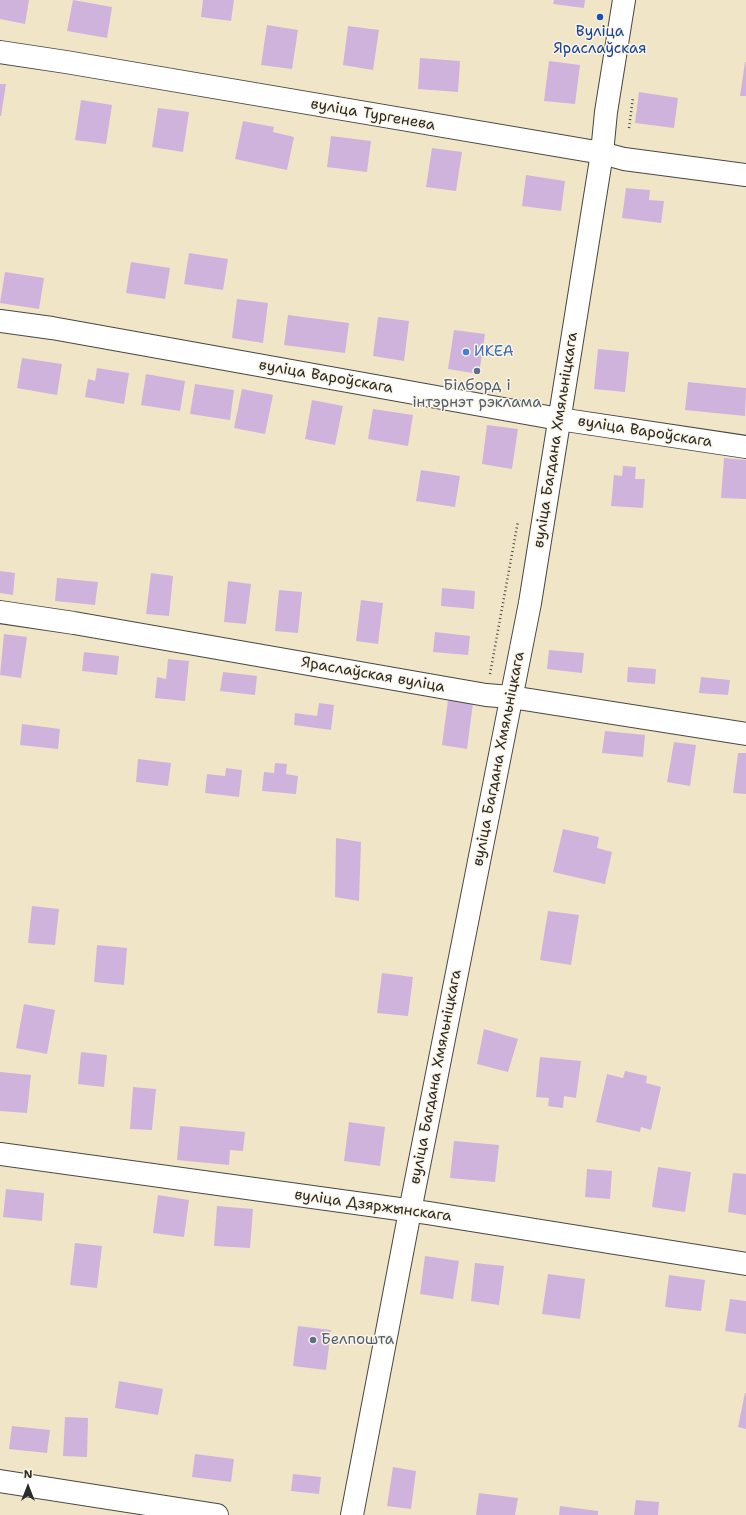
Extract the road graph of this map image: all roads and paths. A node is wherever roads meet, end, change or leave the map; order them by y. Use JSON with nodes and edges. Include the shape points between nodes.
{"nodes":[{"id":1,"x":624,"y":0,"type":"edge"},
{"id":2,"x":0,"y":52,"type":"edge"},
{"id":3,"x":602,"y":153,"type":"junction"},
{"id":4,"x":746,"y":175,"type":"edge"},
{"id":5,"x":0,"y":321,"type":"edge"},
{"id":6,"x":559,"y":418,"type":"junction"},
{"id":7,"x":746,"y":447,"type":"edge"},
{"id":8,"x":0,"y":612,"type":"edge"},
{"id":9,"x":511,"y":697,"type":"junction"},
{"id":10,"x":746,"y":734,"type":"edge"},
{"id":11,"x":0,"y":1154,"type":"edge"},
{"id":12,"x":410,"y":1211,"type":"junction"},
{"id":13,"x":746,"y":1264,"type":"edge"},
{"id":14,"x":0,"y":1481,"type":"edge"},
{"id":15,"x":217,"y":1515,"type":"edge"},
{"id":16,"x":352,"y":1515,"type":"edge"}],
"edges":[{"from":1,"to":3,"type":"street","name":"вуліца Багдана Хмяльніцкага"},
{"from":2,"to":3,"type":"street","name":"вуліца Тургенева"},
{"from":3,"to":4,"type":"street","name":"вуліца Тургенева"},
{"from":3,"to":6,"type":"street","name":"вуліца Багдана Хмяльніцкага"},
{"from":5,"to":6,"type":"street","name":"вуліца Вароўскага"},
{"from":6,"to":7,"type":"street","name":"вуліца Вароўскага"},
{"from":6,"to":9,"type":"street","name":"вуліца Багдана Хмяльніцкага","via":[[530,603]]},
{"from":8,"to":9,"type":"street","name":"Яраслаўская вуліца","via":[[486,695]]},
{"from":9,"to":10,"type":"street","name":"Яраслаўская вуліца"},
{"from":9,"to":12,"type":"street","name":"вуліца Багдана Хмяльніцкага"},
{"from":11,"to":12,"type":"street","name":"вуліца Дзяржынскага"},
{"from":12,"to":13,"type":"street","name":"вуліца Дзяржынскага"},
{"from":12,"to":16,"type":"street","name":"вуліца Багдана Хмяльніцкага"},
{"from":14,"to":15,"type":"street"}]}
